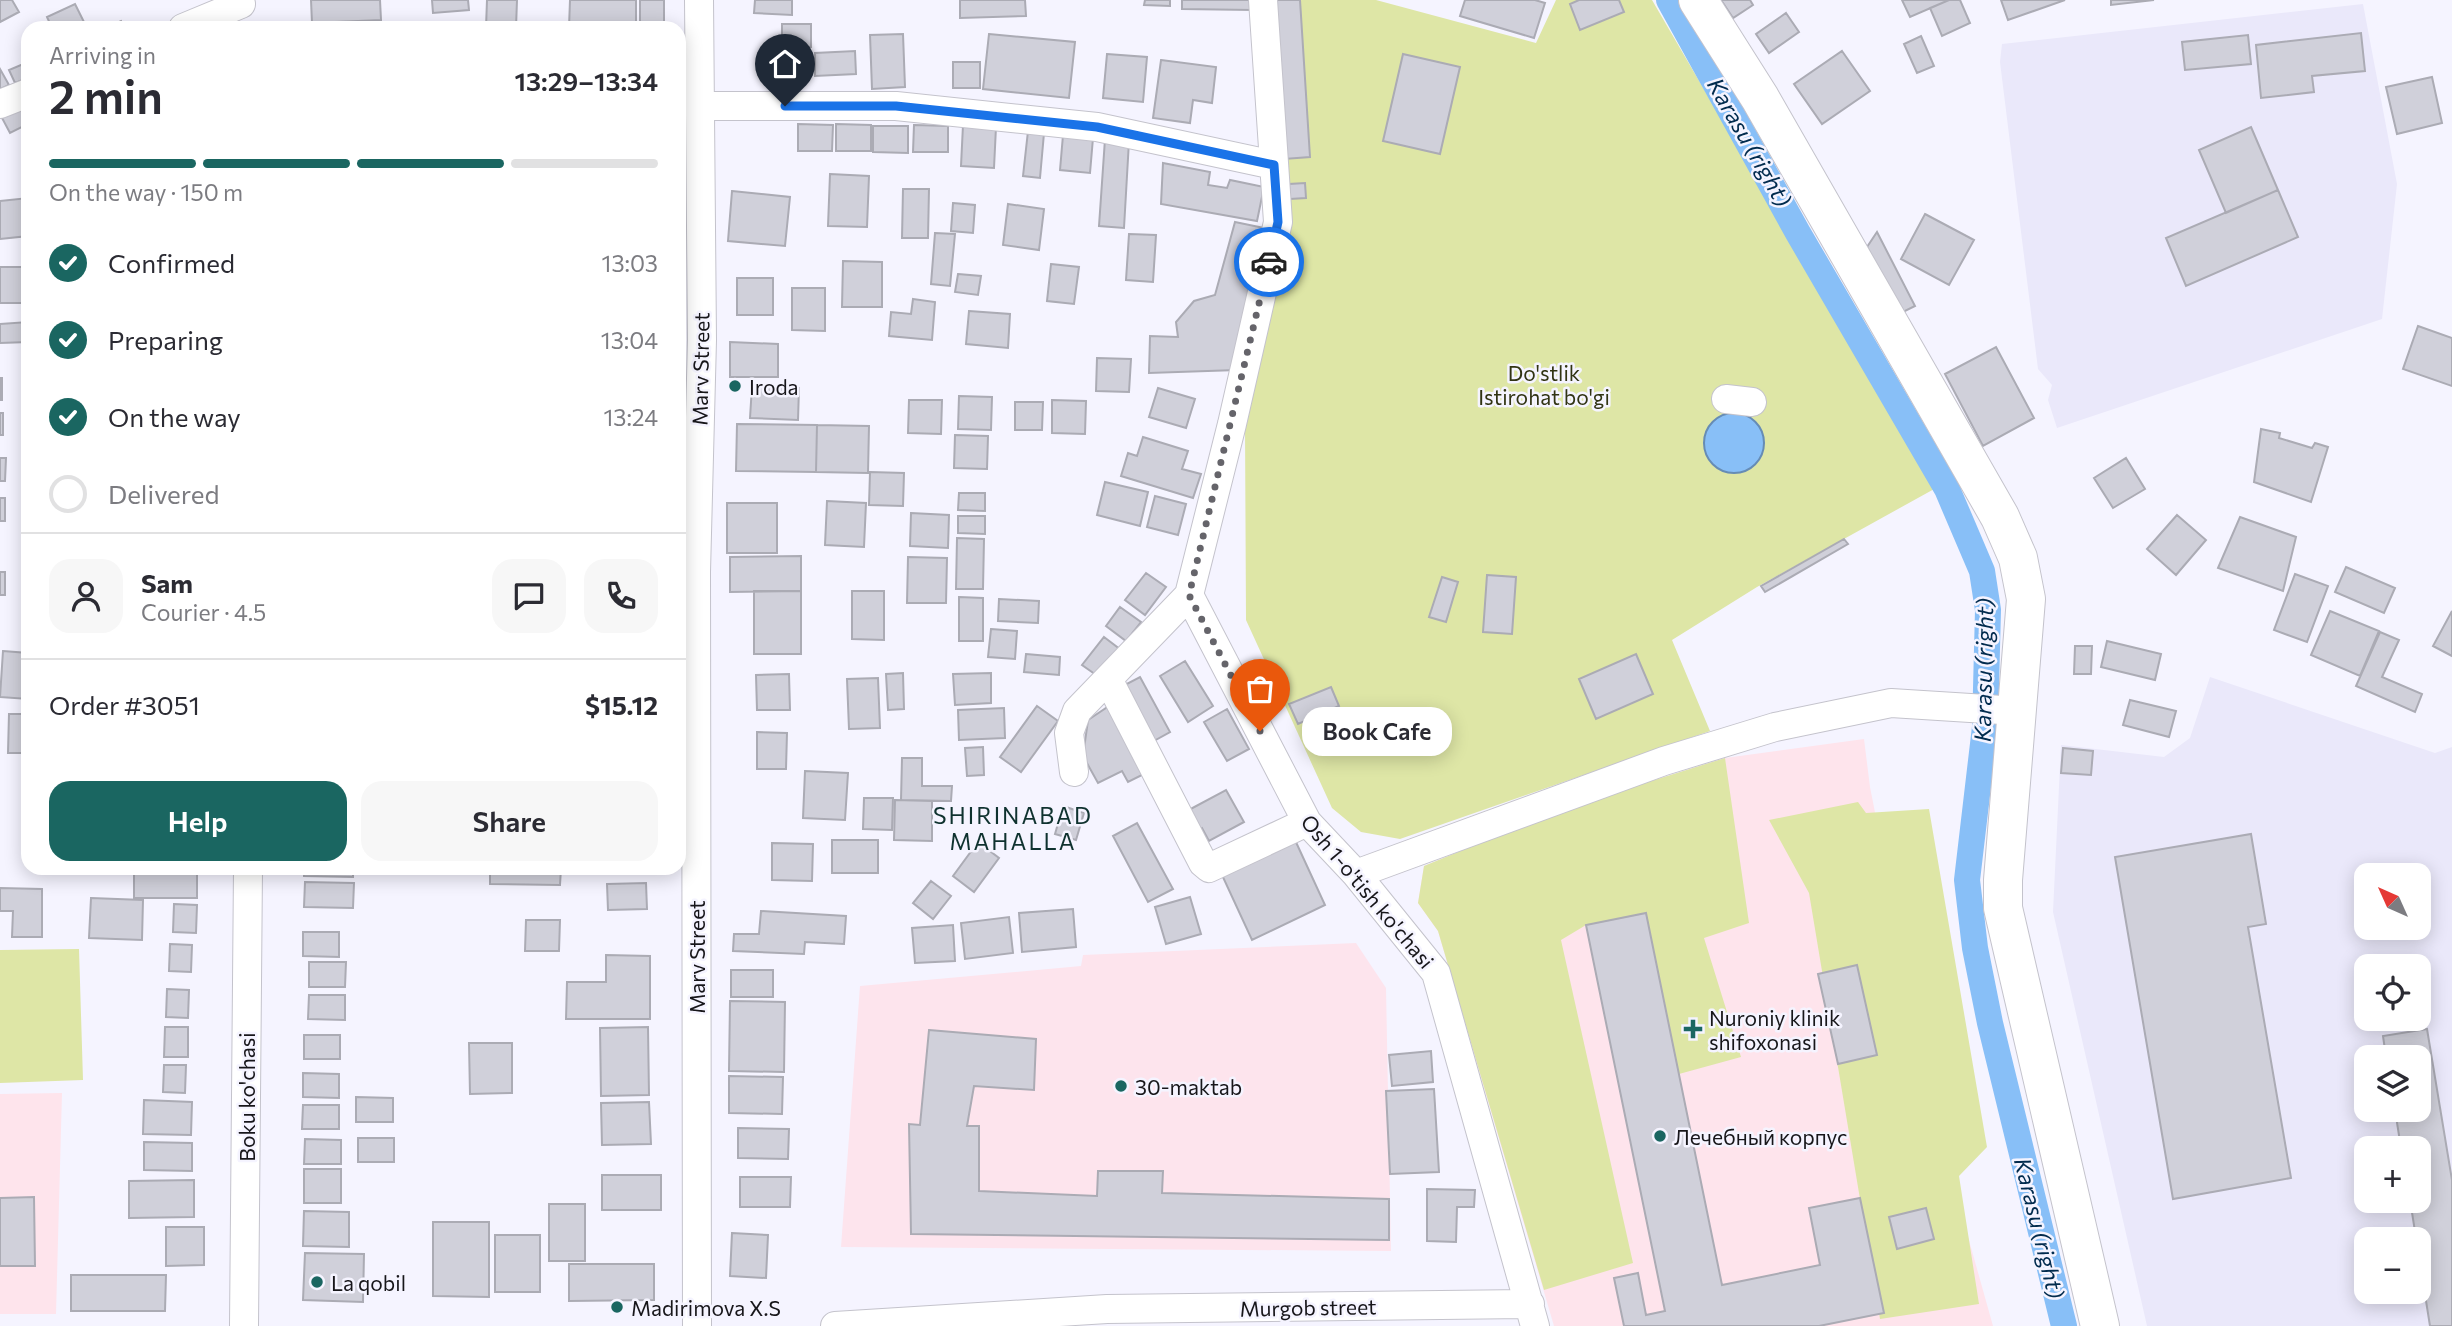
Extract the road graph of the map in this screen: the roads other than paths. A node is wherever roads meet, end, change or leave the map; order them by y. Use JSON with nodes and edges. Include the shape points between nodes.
{"nodes":[{"id":1,"x":699,"y":0,"type":"edge"},
{"id":2,"x":1263,"y":0,"type":"edge"},
{"id":3,"x":1698,"y":0,"type":"edge"},
{"id":4,"x":241,"y":11,"type":"edge"},
{"id":5,"x":207,"y":21,"type":"edge"},
{"id":6,"x":21,"y":96,"type":"edge"},
{"id":7,"x":0,"y":104,"type":"edge"},
{"id":8,"x":701,"y":106,"type":"junction"},
{"id":9,"x":1274,"y":165,"type":"junction"},
{"id":10,"x":688,"y":571,"type":"edge"},
{"id":11,"x":1189,"y":595,"type":"junction"},
{"id":12,"x":1108,"y":679,"type":"junction"},
{"id":13,"x":2011,"y":711,"type":"junction"},
{"id":14,"x":1074,"y":772,"type":"dead end"},
{"id":15,"x":1307,"y":822,"type":"junction"},
{"id":16,"x":1356,"y":874,"type":"junction"},
{"id":17,"x":248,"y":875,"type":"edge"},
{"id":18,"x":1533,"y":1315,"type":"edge"},
{"id":19,"x":1107,"y":1317,"type":"edge"},
{"id":20,"x":244,"y":1326,"type":"edge"},
{"id":21,"x":696,"y":1326,"type":"edge"},
{"id":22,"x":835,"y":1326,"type":"edge"},
{"id":23,"x":2100,"y":1326,"type":"edge"}],
"edges":[{"from":1,"to":8,"type":"street","name":"Marv Street"},
{"from":2,"to":9,"type":"street"},
{"from":3,"to":13,"type":"street","via":[[1760,98],[2010,537],[2026,599]]},
{"from":4,"to":5,"type":"street"},
{"from":6,"to":7,"type":"street"},
{"from":8,"to":9,"type":"street","via":[[896,106],[1003,117],[1097,127]]},
{"from":8,"to":10,"type":"street","name":"Marv Street","via":[[702,340]]},
{"from":9,"to":11,"type":"street","via":[[1278,222]]},
{"from":10,"to":21,"type":"street","name":"Marv Street"},
{"from":11,"to":12,"type":"street"},
{"from":11,"to":15,"type":"street","name":"Osh 1-o'tish ko'chasi"},
{"from":12,"to":14,"type":"street","via":[[1070,724]]},
{"from":12,"to":15,"type":"street","via":[[1209,868]]},
{"from":13,"to":16,"type":"street","via":[[1891,703],[1763,730],[1664,761]]},
{"from":13,"to":23,"type":"street","via":[[2003,908]]},
{"from":15,"to":16,"type":"street","name":"Osh 1-o'tish ko'chasi"},
{"from":16,"to":18,"type":"street","name":"Osh 1-o'tish ko'chasi","via":[[1436,973]]},
{"from":17,"to":20,"type":"street","name":"Boku ko'chasi"},
{"from":18,"to":19,"type":"street","name":"Murgob street"},
{"from":19,"to":22,"type":"street","name":"Murgob street"}]}
